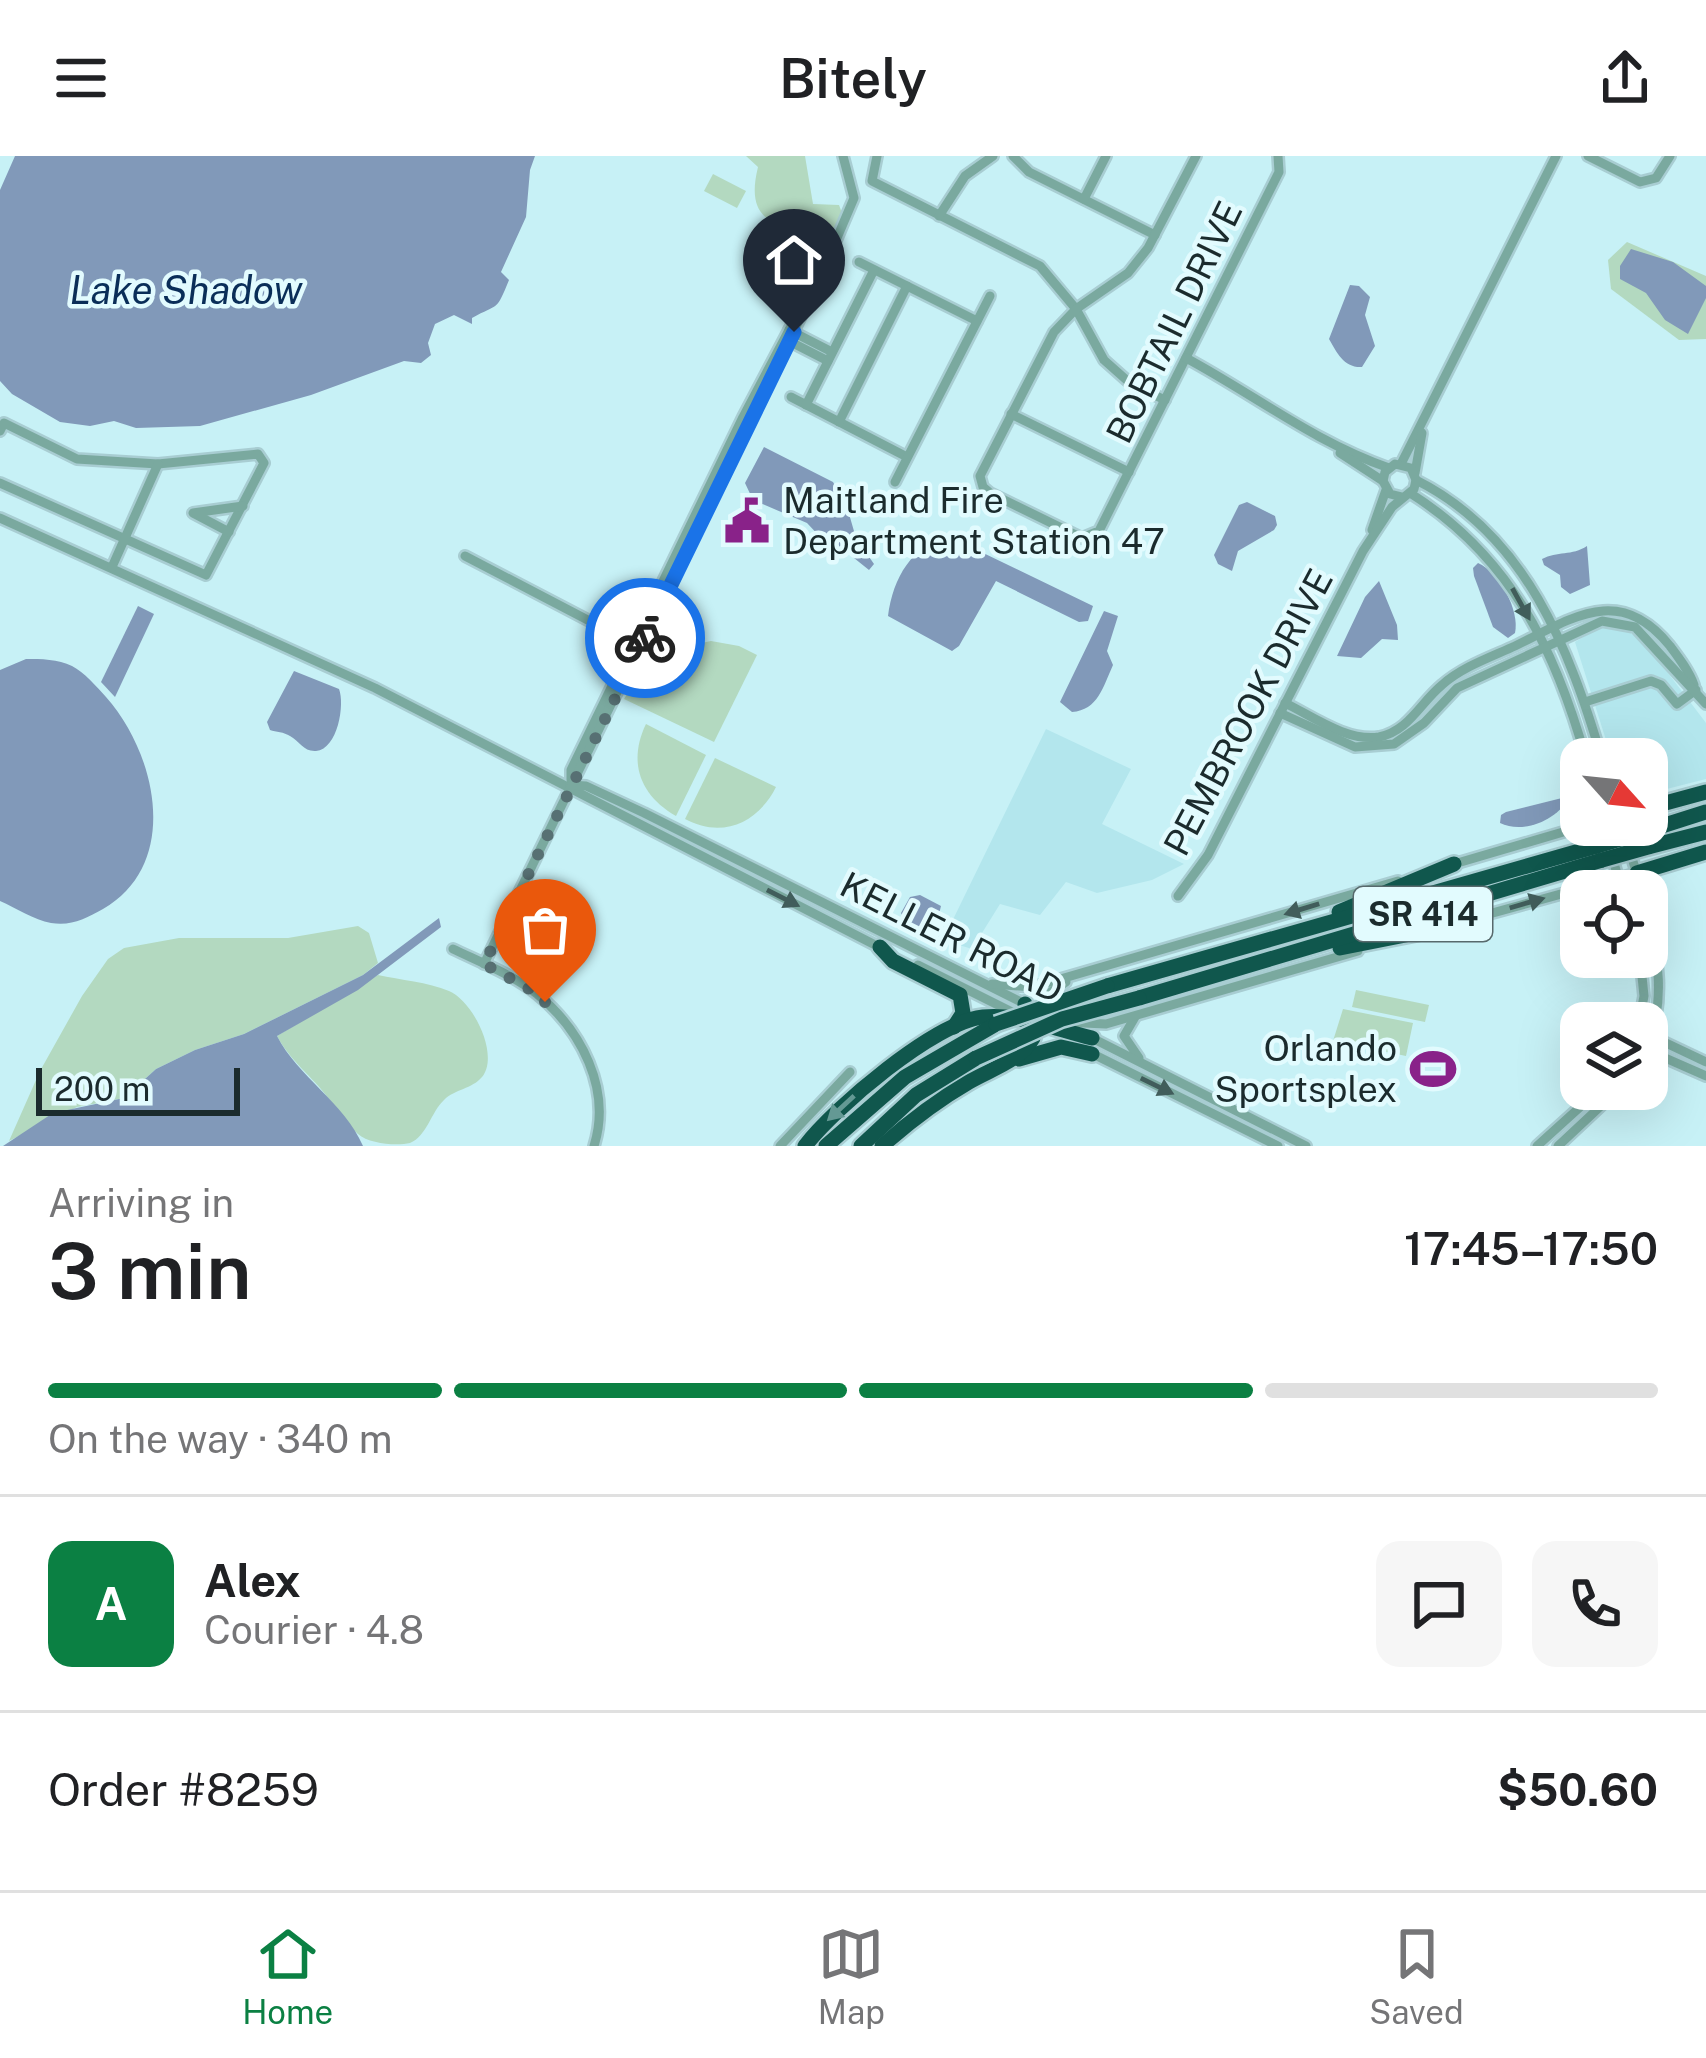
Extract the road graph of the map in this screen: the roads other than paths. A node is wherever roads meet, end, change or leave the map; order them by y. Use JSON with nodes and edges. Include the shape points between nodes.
{"nodes":[{"id":1,"x":843,"y":156,"type":"edge"},
{"id":2,"x":877,"y":156,"type":"edge"},
{"id":3,"x":993,"y":156,"type":"edge"},
{"id":4,"x":1012,"y":156,"type":"edge"},
{"id":5,"x":1106,"y":156,"type":"edge"},
{"id":6,"x":1196,"y":156,"type":"edge"},
{"id":7,"x":1278,"y":156,"type":"edge"},
{"id":8,"x":1556,"y":156,"type":"edge"},
{"id":9,"x":1588,"y":156,"type":"edge"},
{"id":10,"x":1670,"y":156,"type":"edge"},
{"id":11,"x":1084,"y":200,"type":"junction"},
{"id":12,"x":939,"y":216,"type":"junction"},
{"id":13,"x":1155,"y":235,"type":"junction"},
{"id":14,"x":859,"y":262,"type":"dead end"},
{"id":15,"x":874,"y":270,"type":"junction"},
{"id":16,"x":907,"y":286,"type":"junction"},
{"id":17,"x":989,"y":296,"type":"dead end"},
{"id":18,"x":1076,"y":308,"type":"junction"},
{"id":19,"x":977,"y":321,"type":"junction"},
{"id":20,"x":788,"y":335,"type":"junction"},
{"id":21,"x":830,"y":356,"type":"junction"},
{"id":22,"x":1186,"y":358,"type":"junction"},
{"id":23,"x":791,"y":398,"type":"dead end"},
{"id":24,"x":1165,"y":400,"type":"junction"},
{"id":25,"x":806,"y":405,"type":"junction"},
{"id":26,"x":1011,"y":414,"type":"junction"},
{"id":27,"x":1426,"y":416,"type":"junction"},
{"id":28,"x":839,"y":422,"type":"junction"},
{"id":29,"x":0,"y":431,"type":"edge"},
{"id":30,"x":1326,"y":442,"type":"junction"},
{"id":31,"x":908,"y":457,"type":"junction"},
{"id":32,"x":158,"y":464,"type":"junction"},
{"id":33,"x":1395,"y":466,"type":"junction"},
{"id":34,"x":1129,"y":472,"type":"junction"},
{"id":35,"x":1416,"y":477,"type":"junction"},
{"id":36,"x":895,"y":482,"type":"dead end"},
{"id":37,"x":0,"y":483,"type":"edge"},
{"id":38,"x":1385,"y":486,"type":"junction"},
{"id":39,"x":1406,"y":495,"type":"junction"},
{"id":40,"x":243,"y":506,"type":"junction"},
{"id":41,"x":0,"y":518,"type":"edge"},
{"id":42,"x":1491,"y":531,"type":"junction"},
{"id":43,"x":229,"y":532,"type":"junction"},
{"id":44,"x":124,"y":539,"type":"junction"},
{"id":45,"x":1481,"y":547,"type":"junction"},
{"id":46,"x":1363,"y":551,"type":"junction"},
{"id":47,"x":465,"y":556,"type":"dead end"},
{"id":48,"x":112,"y":567,"type":"junction"},
{"id":49,"x":603,"y":628,"type":"dead end"},
{"id":50,"x":1552,"y":630,"type":"junction"},
{"id":51,"x":1538,"y":635,"type":"junction"},
{"id":52,"x":1558,"y":641,"type":"junction"},
{"id":53,"x":1545,"y":648,"type":"junction"},
{"id":54,"x":1696,"y":690,"type":"junction"},
{"id":55,"x":1585,"y":702,"type":"junction"},
{"id":56,"x":1706,"y":704,"type":"edge"},
{"id":57,"x":1282,"y":708,"type":"junction"},
{"id":58,"x":1579,"y":738,"type":"edge"},
{"id":59,"x":1596,"y":738,"type":"edge"},
{"id":60,"x":570,"y":785,"type":"junction"},
{"id":61,"x":1706,"y":792,"type":"edge"},
{"id":62,"x":1668,"y":802,"type":"edge"},
{"id":63,"x":1706,"y":812,"type":"edge"},
{"id":64,"x":1668,"y":830,"type":"edge"},
{"id":65,"x":1706,"y":832,"type":"edge"},
{"id":66,"x":1560,"y":833,"type":"edge"},
{"id":67,"x":1668,"y":837,"type":"edge"},
{"id":68,"x":1624,"y":846,"type":"edge"},
{"id":69,"x":1706,"y":852,"type":"edge"},
{"id":70,"x":1599,"y":853,"type":"junction"},
{"id":71,"x":1454,"y":864,"type":"junction"},
{"id":72,"x":750,"y":866,"type":"junction"},
{"id":73,"x":1666,"y":870,"type":"edge"},
{"id":74,"x":744,"y":878,"type":"junction"},
{"id":75,"x":1560,"y":894,"type":"edge"},
{"id":76,"x":1178,"y":896,"type":"dead end"},
{"id":77,"x":871,"y":926,"type":"junction"},
{"id":78,"x":1436,"y":929,"type":"junction"},
{"id":79,"x":1298,"y":932,"type":"junction"},
{"id":80,"x":872,"y":943,"type":"junction"},
{"id":81,"x":453,"y":949,"type":"dead end"},
{"id":82,"x":484,"y":964,"type":"junction"},
{"id":83,"x":1243,"y":968,"type":"junction"},
{"id":84,"x":1090,"y":971,"type":"junction"},
{"id":85,"x":986,"y":983,"type":"junction"},
{"id":86,"x":1139,"y":1006,"type":"junction"},
{"id":87,"x":1039,"y":1020,"type":"junction"},
{"id":88,"x":954,"y":1027,"type":"junction"},
{"id":89,"x":1092,"y":1046,"type":"junction"},
{"id":90,"x":1668,"y":1048,"type":"edge"},
{"id":91,"x":1668,"y":1053,"type":"edge"},
{"id":92,"x":1142,"y":1062,"type":"junction"},
{"id":93,"x":1706,"y":1062,"type":"edge"},
{"id":94,"x":1004,"y":1063,"type":"junction"},
{"id":95,"x":850,"y":1072,"type":"dead end"},
{"id":96,"x":1706,"y":1076,"type":"edge"},
{"id":97,"x":1577,"y":1110,"type":"edge"},
{"id":98,"x":1596,"y":1110,"type":"edge"},
{"id":99,"x":1284,"y":1143,"type":"edge"},
{"id":100,"x":1303,"y":1145,"type":"edge"},
{"id":101,"x":594,"y":1146,"type":"edge"},
{"id":102,"x":780,"y":1146,"type":"edge"},
{"id":103,"x":806,"y":1146,"type":"edge"},
{"id":104,"x":826,"y":1146,"type":"edge"},
{"id":105,"x":861,"y":1146,"type":"edge"},
{"id":106,"x":882,"y":1146,"type":"edge"},
{"id":107,"x":1538,"y":1146,"type":"edge"},
{"id":108,"x":1558,"y":1146,"type":"edge"}],
"edges":[{"from":1,"to":20,"type":"street","via":[[854,198]]},
{"from":2,"to":12,"type":"street","via":[[872,182]]},
{"from":3,"to":12,"type":"street","via":[[965,176]]},
{"from":4,"to":11,"type":"street"},
{"from":5,"to":11,"type":"street"},
{"from":6,"to":13,"type":"street"},
{"from":7,"to":22,"type":"street","name":"BOBTAIL DRIVE","via":[[1279,172]]},
{"from":8,"to":27,"type":"street"},
{"from":9,"to":10,"type":"street","via":[[1640,182],[1656,178]]},
{"from":11,"to":13,"type":"street"},
{"from":12,"to":18,"type":"street","via":[[1040,266]]},
{"from":13,"to":18,"type":"street","via":[[1128,273]]},
{"from":14,"to":15,"type":"street"},
{"from":15,"to":16,"type":"street"},
{"from":15,"to":21,"type":"street"},
{"from":16,"to":19,"type":"street"},
{"from":16,"to":28,"type":"street"},
{"from":17,"to":19,"type":"street"},
{"from":18,"to":24,"type":"street","via":[[1104,361]]},
{"from":18,"to":26,"type":"street","name":"BOBTAIL DRIVE","via":[[1054,332]]},
{"from":19,"to":31,"type":"street"},
{"from":20,"to":21,"type":"street"},
{"from":20,"to":60,"type":"street"},
{"from":21,"to":25,"type":"street"},
{"from":22,"to":24,"type":"street","name":"BOBTAIL DRIVE"},
{"from":22,"to":30,"type":"street"},
{"from":23,"to":25,"type":"street"},
{"from":24,"to":34,"type":"street","name":"BOBTAIL DRIVE"},
{"from":25,"to":28,"type":"street"},
{"from":26,"to":34,"type":"street"},
{"from":26,"to":34,"type":"street","name":"BOBTAIL DRIVE","via":[[980,476],[983,488],[1053,525],[1093,537]]},
{"from":27,"to":33,"type":"street"},
{"from":27,"to":35,"type":"street"},
{"from":28,"to":31,"type":"street"},
{"from":29,"to":32,"type":"street","via":[[4,423],[76,459]]},
{"from":30,"to":33,"type":"street"},
{"from":30,"to":38,"type":"street"},
{"from":31,"to":36,"type":"street"},
{"from":32,"to":40,"type":"street","via":[[258,454],[264,463]]},
{"from":32,"to":44,"type":"street"},
{"from":33,"to":35,"type":"street"},
{"from":33,"to":38,"type":"street","name":"PEMBROOK DRIVE"},
{"from":35,"to":39,"type":"street","name":"PEMBROOK DRIVE"},
{"from":35,"to":42,"type":"street"},
{"from":37,"to":44,"type":"street"},
{"from":38,"to":39,"type":"street"},
{"from":38,"to":46,"type":"street","name":"PEMBROOK DRIVE"},
{"from":39,"to":45,"type":"street"},
{"from":39,"to":46,"type":"street","name":"PEMBROOK DRIVE"},
{"from":40,"to":43,"type":"street"},
{"from":40,"to":43,"type":"street","via":[[193,513]]},
{"from":41,"to":48,"type":"street","name":"KELLER ROAD"},
{"from":42,"to":45,"type":"street"},
{"from":42,"to":50,"type":"street"},
{"from":43,"to":44,"type":"street","via":[[206,575]]},
{"from":44,"to":48,"type":"street"},
{"from":45,"to":51,"type":"street","one_way":true},
{"from":46,"to":57,"type":"street","name":"PEMBROOK DRIVE"},
{"from":47,"to":49,"type":"street"},
{"from":48,"to":60,"type":"street","name":"KELLER ROAD"},
{"from":50,"to":51,"type":"street"},
{"from":50,"to":52,"type":"street"},
{"from":50,"to":54,"type":"street","via":[[1595,610],[1630,613],[1659,633]]},
{"from":51,"to":53,"type":"street"},
{"from":51,"to":57,"type":"street","via":[[1443,683],[1400,729],[1383,736],[1348,734]]},
{"from":52,"to":53,"type":"street"},
{"from":52,"to":54,"type":"street","via":[[1584,627],[1635,627]]},
{"from":52,"to":55,"type":"street"},
{"from":53,"to":57,"type":"street","via":[[1457,688],[1394,744],[1355,747]]},
{"from":53,"to":58,"type":"street"},
{"from":54,"to":55,"type":"street","via":[[1677,704],[1651,681]]},
{"from":54,"to":56,"type":"street"},
{"from":55,"to":59,"type":"street"},
{"from":57,"to":76,"type":"street","name":"PEMBROOK DRIVE","via":[[1208,855]]},
{"from":60,"to":72,"type":"street","name":"KELLER ROAD"},
{"from":60,"to":74,"type":"street","name":"KELLER ROAD"},
{"from":60,"to":82,"type":"street"},
{"from":61,"to":62,"type":"highway"},
{"from":63,"to":64,"type":"highway","number":"SR 414"},
{"from":65,"to":67,"type":"highway","number":"SR 414"},
{"from":66,"to":71,"type":"street"},
{"from":68,"to":70,"type":"highway","number":"SR 414","bridge":true},
{"from":69,"to":73,"type":"highway"},
{"from":70,"to":79,"type":"highway","number":"SR 414"},
{"from":70,"to":83,"type":"highway","number":"SR 414"},
{"from":71,"to":79,"type":"highway"},
{"from":71,"to":84,"type":"street","one_way":true},
{"from":72,"to":74,"type":"street"},
{"from":72,"to":77,"type":"street","name":"KELLER ROAD"},
{"from":74,"to":80,"type":"street","name":"KELLER ROAD","one_way":true},
{"from":78,"to":75,"type":"street","one_way":true},
{"from":77,"to":80,"type":"street"},
{"from":77,"to":85,"type":"street","name":"KELLER ROAD"},
{"from":78,"to":83,"type":"highway"},
{"from":78,"to":86,"type":"street"},
{"from":79,"to":104,"type":"highway","number":"SR 414","bridge":true,"via":[[996,1024],[905,1077]]},
{"from":80,"to":87,"type":"street","name":"KELLER ROAD"},
{"from":80,"to":88,"type":"highway","via":[[960,995],[963,1013]]},
{"from":81,"to":82,"type":"street"},
{"from":82,"to":101,"type":"street","via":[[535,992],[581,1044],[598,1090]]},
{"from":83,"to":86,"type":"highway","number":"SR 414"},
{"from":84,"to":85,"type":"street","via":[[1033,987]]},
{"from":84,"to":87,"type":"street","via":[[1052,991]]},
{"from":85,"to":87,"type":"street","name":"KELLER ROAD"},
{"from":86,"to":87,"type":"street","via":[[1106,1024]]},
{"from":86,"to":92,"type":"street","via":[[1124,1036]]},
{"from":86,"to":105,"type":"highway","number":"SR 414","bridge":true,"via":[[1062,1019],[976,1058],[916,1095]]},
{"from":87,"to":88,"type":"highway","via":[[981,1017]]},
{"from":87,"to":89,"type":"highway"},
{"from":87,"to":94,"type":"highway","via":[[1030,1044]]},
{"from":88,"to":103,"type":"highway","one_way":true,"via":[[854,1095]]},
{"from":89,"to":92,"type":"street","name":"KELLER ROAD"},
{"from":89,"to":94,"type":"highway"},
{"from":89,"to":99,"type":"street","name":"KELLER ROAD","one_way":true},
{"from":90,"to":93,"type":"street"},
{"from":91,"to":96,"type":"street"},
{"from":92,"to":99,"type":"street","name":"KELLER ROAD"},
{"from":94,"to":106,"type":"highway"},
{"from":95,"to":102,"type":"street"},
{"from":97,"to":107,"type":"street"},
{"from":98,"to":108,"type":"street"},
{"from":99,"to":100,"type":"street","name":"KELLER ROAD"}]}
